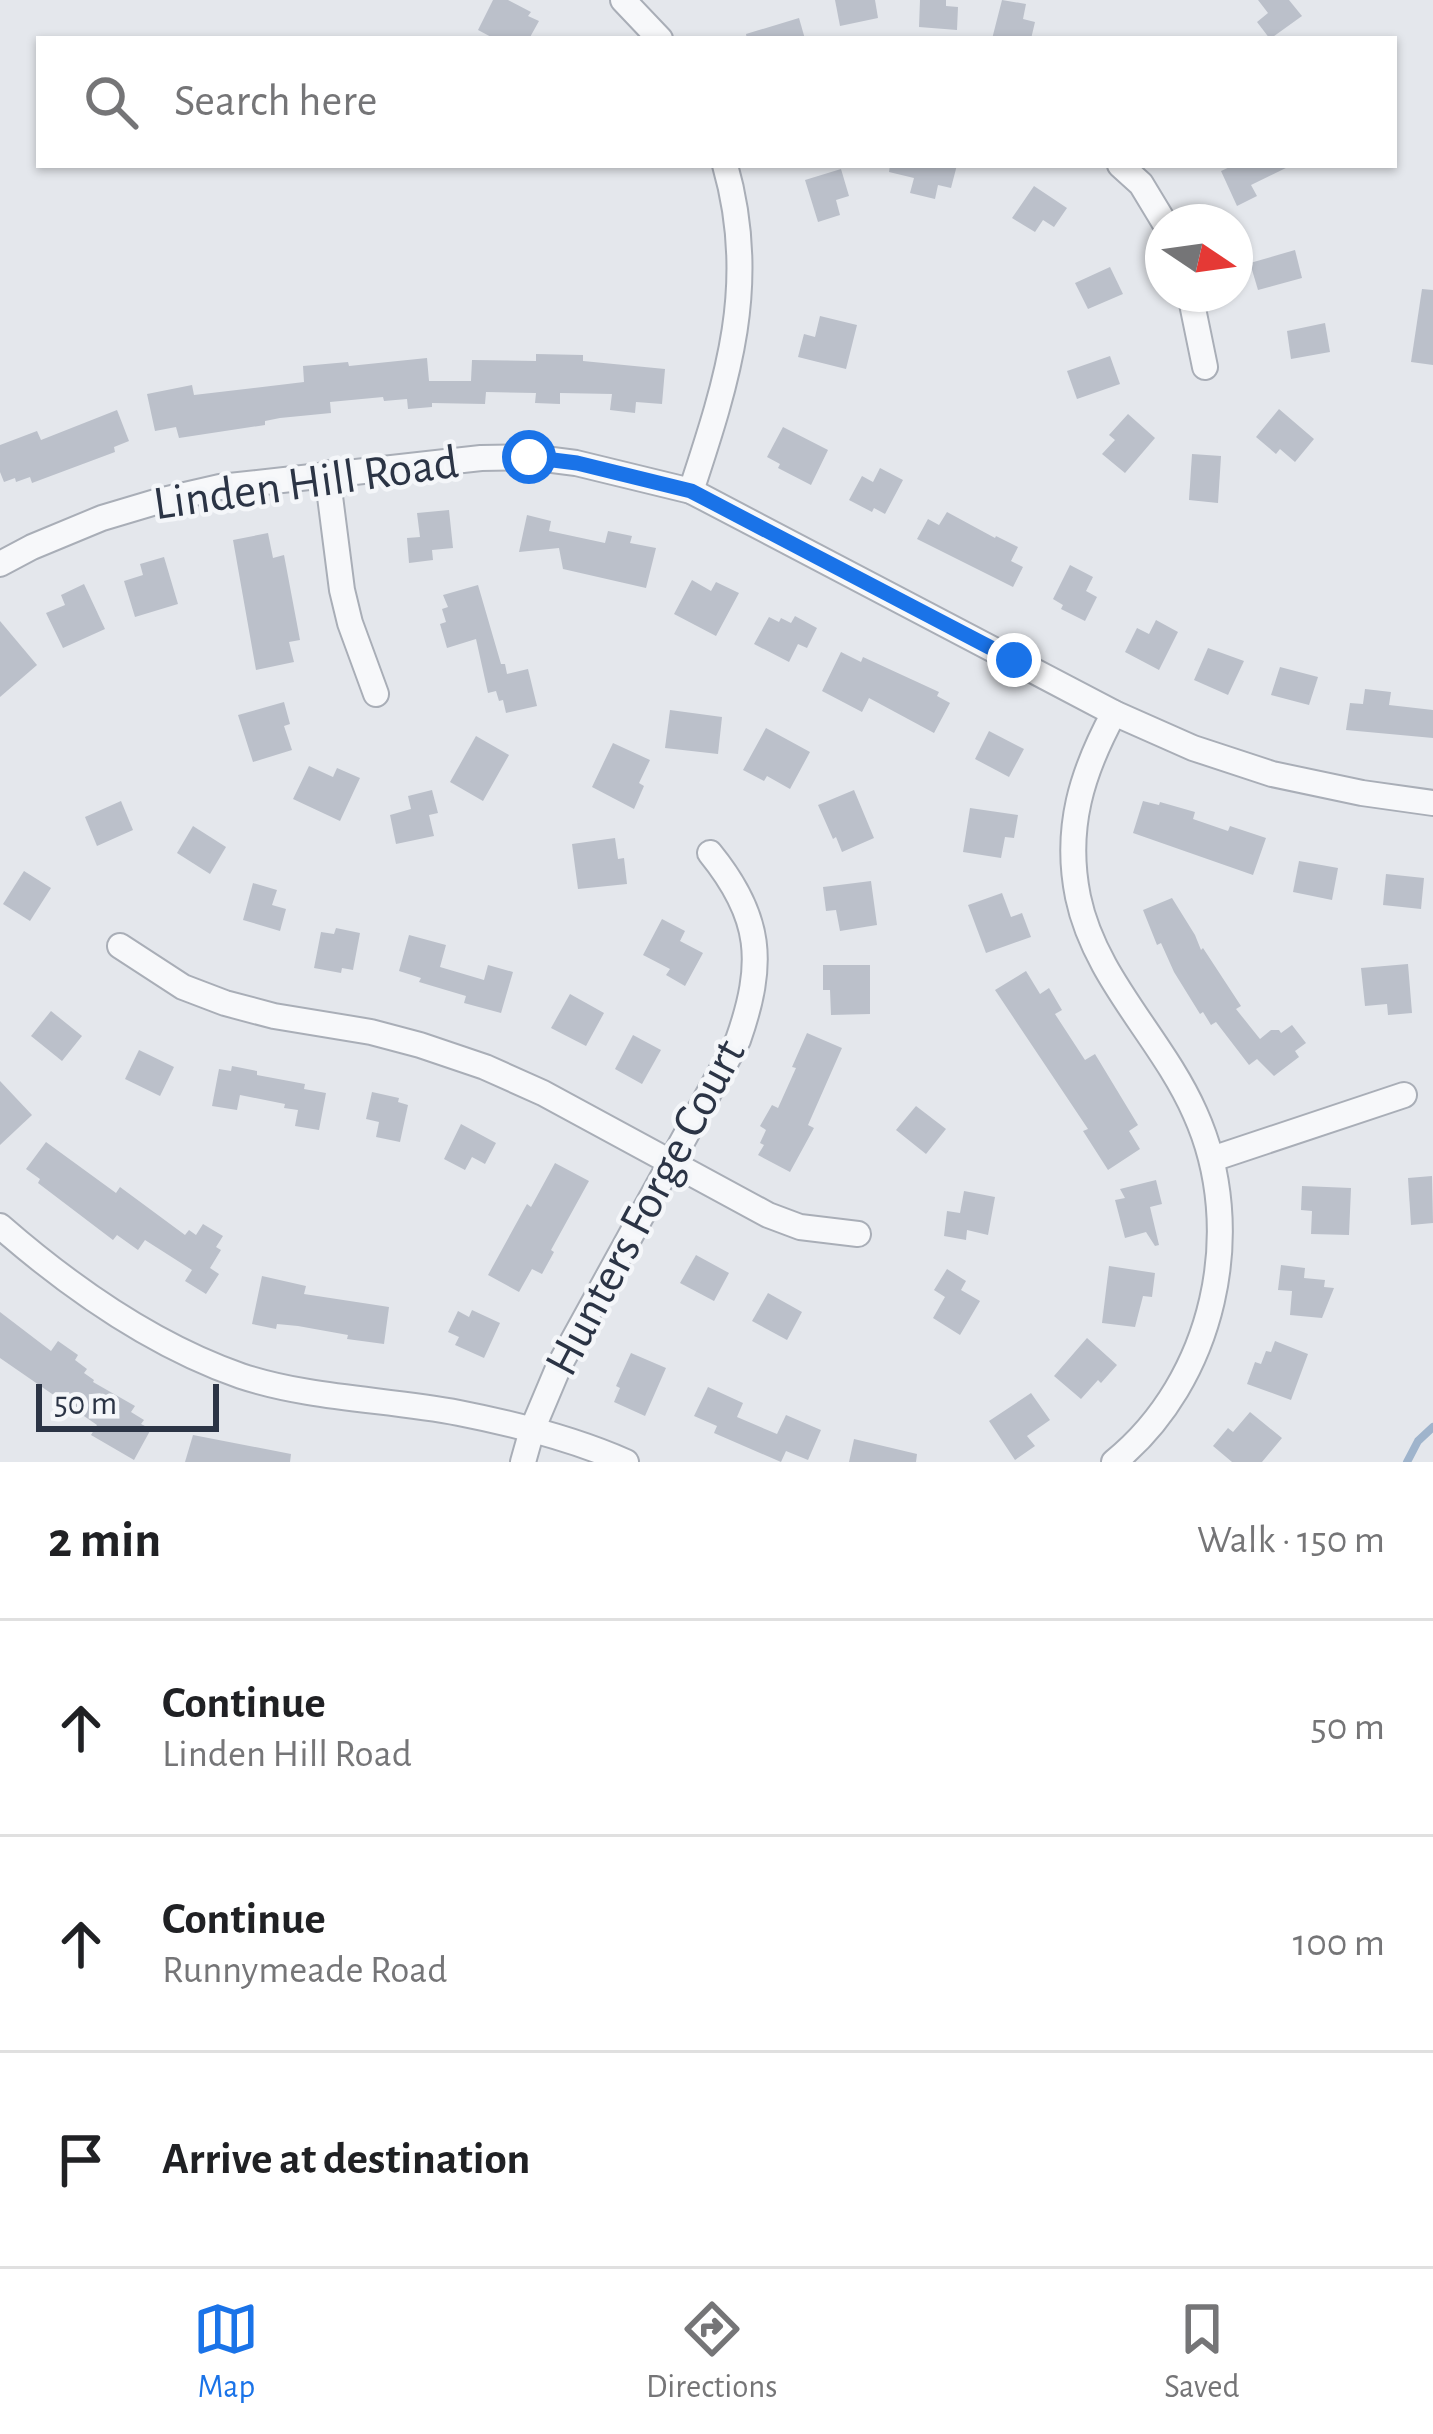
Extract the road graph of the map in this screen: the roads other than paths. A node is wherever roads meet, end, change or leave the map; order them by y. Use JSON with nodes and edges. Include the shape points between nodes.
{"nodes":[{"id":1,"x":623,"y":0,"type":"edge"},
{"id":2,"x":657,"y":36,"type":"edge"},
{"id":3,"x":726,"y":168,"type":"edge"},
{"id":4,"x":1123,"y":168,"type":"edge"},
{"id":5,"x":1153,"y":204,"type":"edge"},
{"id":6,"x":1194,"y":312,"type":"edge"},
{"id":7,"x":1205,"y":367,"type":"dead end"},
{"id":8,"x":327,"y":473,"type":"junction"},
{"id":9,"x":691,"y":491,"type":"junction"},
{"id":10,"x":0,"y":564,"type":"edge"},
{"id":11,"x":376,"y":694,"type":"dead end"},
{"id":12,"x":1114,"y":713,"type":"junction"},
{"id":13,"x":1433,"y":802,"type":"edge"},
{"id":14,"x":710,"y":853,"type":"dead end"},
{"id":15,"x":120,"y":946,"type":"dead end"},
{"id":16,"x":1404,"y":1095,"type":"dead end"},
{"id":17,"x":1211,"y":1159,"type":"junction"},
{"id":18,"x":670,"y":1163,"type":"junction"},
{"id":19,"x":0,"y":1226,"type":"edge"},
{"id":20,"x":858,"y":1234,"type":"dead end"},
{"id":21,"x":532,"y":1430,"type":"junction"},
{"id":22,"x":523,"y":1462,"type":"edge"},
{"id":23,"x":626,"y":1462,"type":"edge"},
{"id":24,"x":1114,"y":1462,"type":"edge"}],
"edges":[{"from":1,"to":2,"type":"street"},
{"from":3,"to":9,"type":"street","via":[[741,243],[740,290],[717,412]]},
{"from":4,"to":5,"type":"street"},
{"from":6,"to":7,"type":"street"},
{"from":8,"to":9,"type":"street","name":"Linden Hill Road","via":[[529,457]]},
{"from":8,"to":10,"type":"street","name":"Linden Hill Road","via":[[159,500]]},
{"from":8,"to":11,"type":"street","via":[[342,590]]},
{"from":9,"to":12,"type":"street","name":"Linden Hill Road"},
{"from":12,"to":13,"type":"street","name":"Linden Hill Road","via":[[1272,774]]},
{"from":12,"to":17,"type":"street","via":[[1080,787],[1078,900],[1106,970],[1196,1113]]},
{"from":14,"to":18,"type":"street","name":"Hunters Forge Court","via":[[748,910],[754,973],[738,1040]]},
{"from":15,"to":18,"type":"street","via":[[225,1003],[370,1032],[485,1067]]},
{"from":16,"to":17,"type":"street"},
{"from":17,"to":24,"type":"street","via":[[1219,1243],[1205,1331],[1155,1419]]},
{"from":18,"to":20,"type":"street","via":[[768,1215]]},
{"from":18,"to":21,"type":"street","name":"Hunters Forge Court"},
{"from":19,"to":21,"type":"street","via":[[160,1339],[243,1376]]},
{"from":21,"to":22,"type":"street","name":"Hunters Forge Court"},
{"from":21,"to":23,"type":"street"}]}
